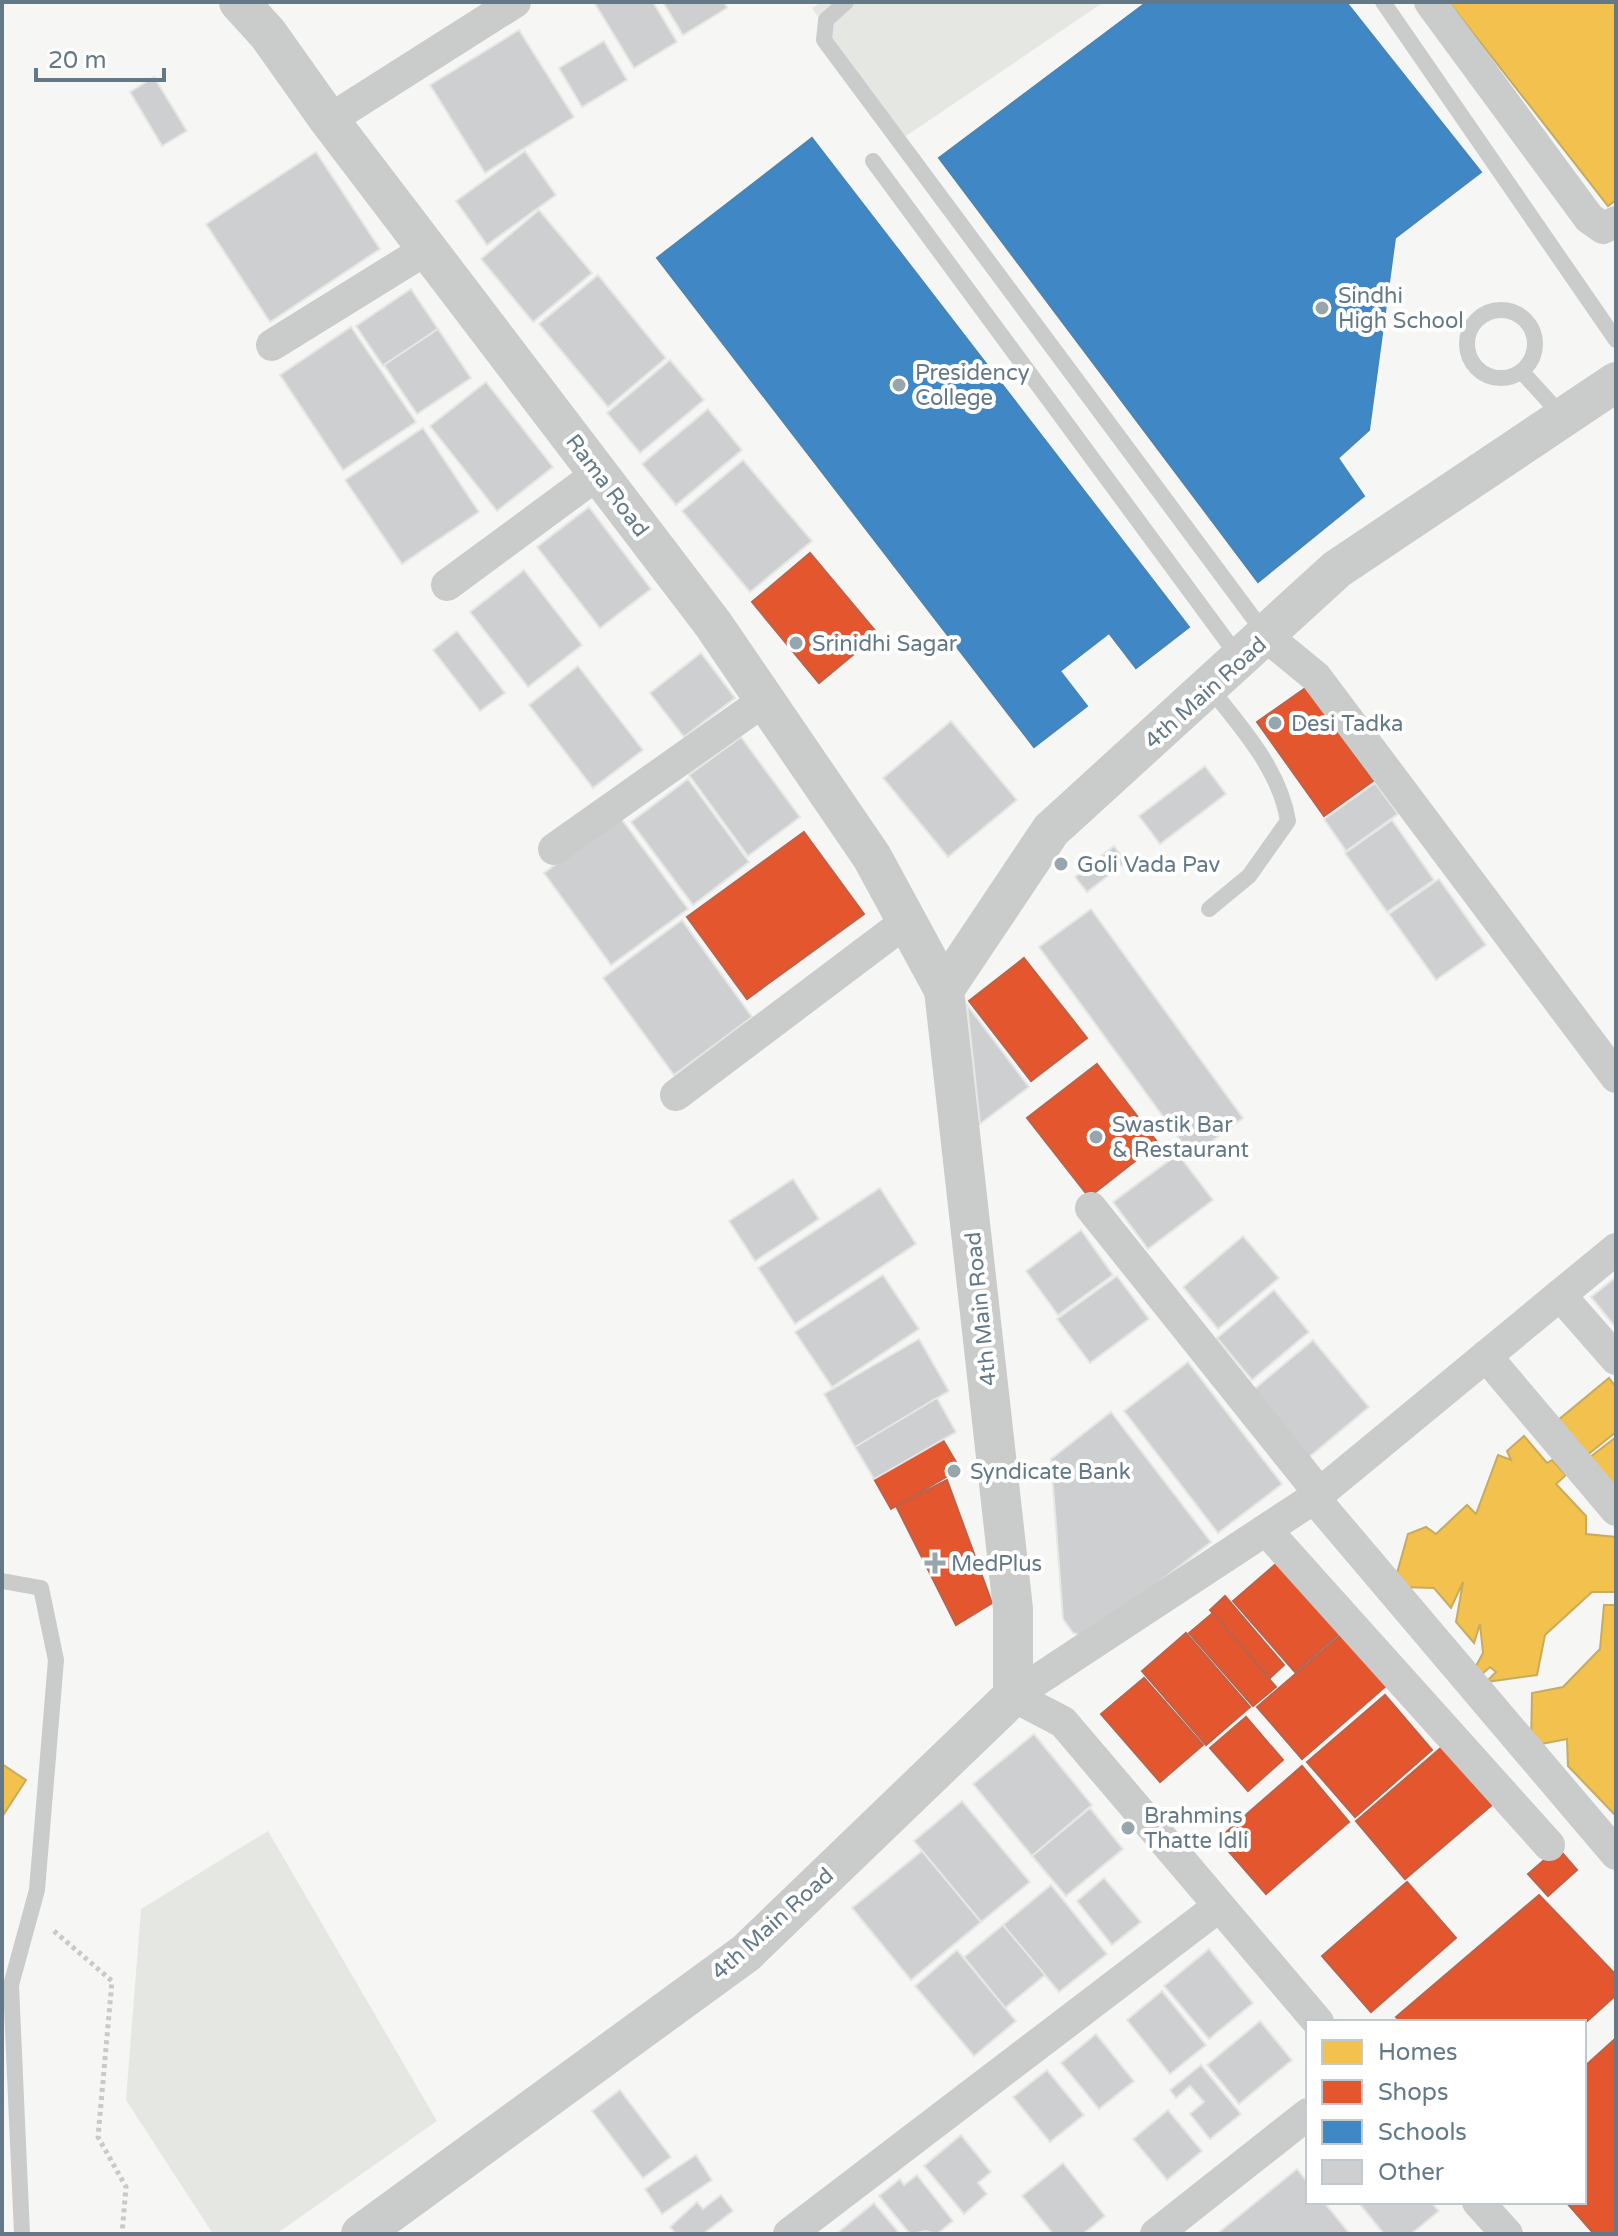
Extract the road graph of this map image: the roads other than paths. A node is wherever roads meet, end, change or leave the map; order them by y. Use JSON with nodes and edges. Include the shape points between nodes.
{"nodes":[{"id":1,"x":239,"y":2,"type":"edge"},
{"id":2,"x":515,"y":2,"type":"edge"},
{"id":3,"x":846,"y":2,"type":"edge"},
{"id":4,"x":1383,"y":2,"type":"edge"},
{"id":5,"x":1430,"y":2,"type":"edge"},
{"id":6,"x":329,"y":120,"type":"junction"},
{"id":7,"x":873,"y":161,"type":"dead end"},
{"id":8,"x":1616,"y":222,"type":"edge"},
{"id":9,"x":427,"y":249,"type":"junction"},
{"id":10,"x":1616,"y":340,"type":"edge"},
{"id":11,"x":272,"y":345,"type":"dead end"},
{"id":12,"x":1522,"y":372,"type":"junction"},
{"id":13,"x":1616,"y":382,"type":"edge"},
{"id":14,"x":1565,"y":420,"type":"junction"},
{"id":15,"x":599,"y":473,"type":"junction"},
{"id":16,"x":447,"y":585,"type":"dead end"},
{"id":17,"x":1254,"y":648,"type":"junction"},
{"id":18,"x":1210,"y":688,"type":"junction"},
{"id":19,"x":765,"y":700,"type":"junction"},
{"id":20,"x":554,"y":849,"type":"dead end"},
{"id":21,"x":1209,"y":909,"type":"dead end"},
{"id":22,"x":907,"y":921,"type":"junction"},
{"id":23,"x":944,"y":990,"type":"junction"},
{"id":24,"x":1616,"y":1077,"type":"edge"},
{"id":25,"x":676,"y":1095,"type":"dead end"},
{"id":26,"x":1091,"y":1208,"type":"dead end"},
{"id":27,"x":1616,"y":1249,"type":"edge"},
{"id":28,"x":1560,"y":1295,"type":"junction"},
{"id":29,"x":1486,"y":1356,"type":"junction"},
{"id":30,"x":1616,"y":1359,"type":"edge"},
{"id":31,"x":1317,"y":1496,"type":"junction"},
{"id":32,"x":1616,"y":1510,"type":"edge"},
{"id":33,"x":1266,"y":1530,"type":"junction"},
{"id":34,"x":2,"y":1581,"type":"edge"},
{"id":35,"x":1013,"y":1696,"type":"junction"},
{"id":36,"x":1549,"y":1845,"type":"dead end"},
{"id":37,"x":1616,"y":1854,"type":"edge"},
{"id":38,"x":1218,"y":1907,"type":"junction"},
{"id":39,"x":1316,"y":2020,"type":"edge"},
{"id":40,"x":1306,"y":2116,"type":"edge"},
{"id":41,"x":1480,"y":2204,"type":"edge"},
{"id":42,"x":22,"y":2234,"type":"edge"},
{"id":43,"x":361,"y":2234,"type":"edge"},
{"id":44,"x":789,"y":2234,"type":"edge"},
{"id":45,"x":1156,"y":2234,"type":"edge"},
{"id":46,"x":1507,"y":2234,"type":"edge"}],
"edges":[{"from":1,"to":6,"type":"street","name":"Rama Road"},
{"from":2,"to":6,"type":"street"},
{"from":3,"to":17,"type":"lane","via":[[826,20],[824,40]]},
{"from":4,"to":10,"type":"lane"},
{"from":5,"to":8,"type":"street","via":[[1589,218],[1603,228]]},
{"from":6,"to":9,"type":"street","name":"Rama Road"},
{"from":7,"to":17,"type":"lane"},
{"from":9,"to":11,"type":"street"},
{"from":9,"to":15,"type":"street","name":"Rama Road"},
{"from":12,"to":12,"type":"lane","via":[[1501,379],[1472,363],[1469,330],[1485,313],[1507,309],[1527,320],[1535,352]]},
{"from":12,"to":14,"type":"lane"},
{"from":13,"to":14,"type":"street","name":"4th Main Road"},
{"from":14,"to":17,"type":"street","name":"4th Main Road","via":[[1337,569]]},
{"from":15,"to":16,"type":"street"},
{"from":15,"to":19,"type":"street","name":"Rama Road"},
{"from":17,"to":18,"type":"street","name":"4th Main Road"},
{"from":17,"to":24,"type":"street","via":[[1316,677]]},
{"from":18,"to":21,"type":"lane","via":[[1284,794],[1288,821],[1249,876]]},
{"from":18,"to":23,"type":"street","name":"4th Main Road","via":[[1051,830]]},
{"from":19,"to":20,"type":"street"},
{"from":19,"to":22,"type":"street","name":"Rama Road","via":[[872,857]]},
{"from":22,"to":23,"type":"street","name":"Rama Road"},
{"from":22,"to":25,"type":"street"},
{"from":23,"to":35,"type":"street","name":"4th Main Road","via":[[1013,1609]]},
{"from":26,"to":31,"type":"street"},
{"from":27,"to":28,"type":"street"},
{"from":28,"to":29,"type":"street"},
{"from":28,"to":30,"type":"street"},
{"from":29,"to":31,"type":"street"},
{"from":29,"to":32,"type":"street"},
{"from":31,"to":33,"type":"street"},
{"from":31,"to":37,"type":"street"},
{"from":33,"to":35,"type":"street"},
{"from":33,"to":36,"type":"street"},
{"from":34,"to":42,"type":"lane","via":[[41,1588],[56,1660],[32,1913],[11,1985]]},
{"from":35,"to":38,"type":"street","via":[[1063,1722]]},
{"from":35,"to":43,"type":"street","name":"4th Main Road","via":[[746,1953]]},
{"from":38,"to":39,"type":"street"},
{"from":38,"to":44,"type":"street"},
{"from":40,"to":45,"type":"street"},
{"from":41,"to":46,"type":"street"}]}
